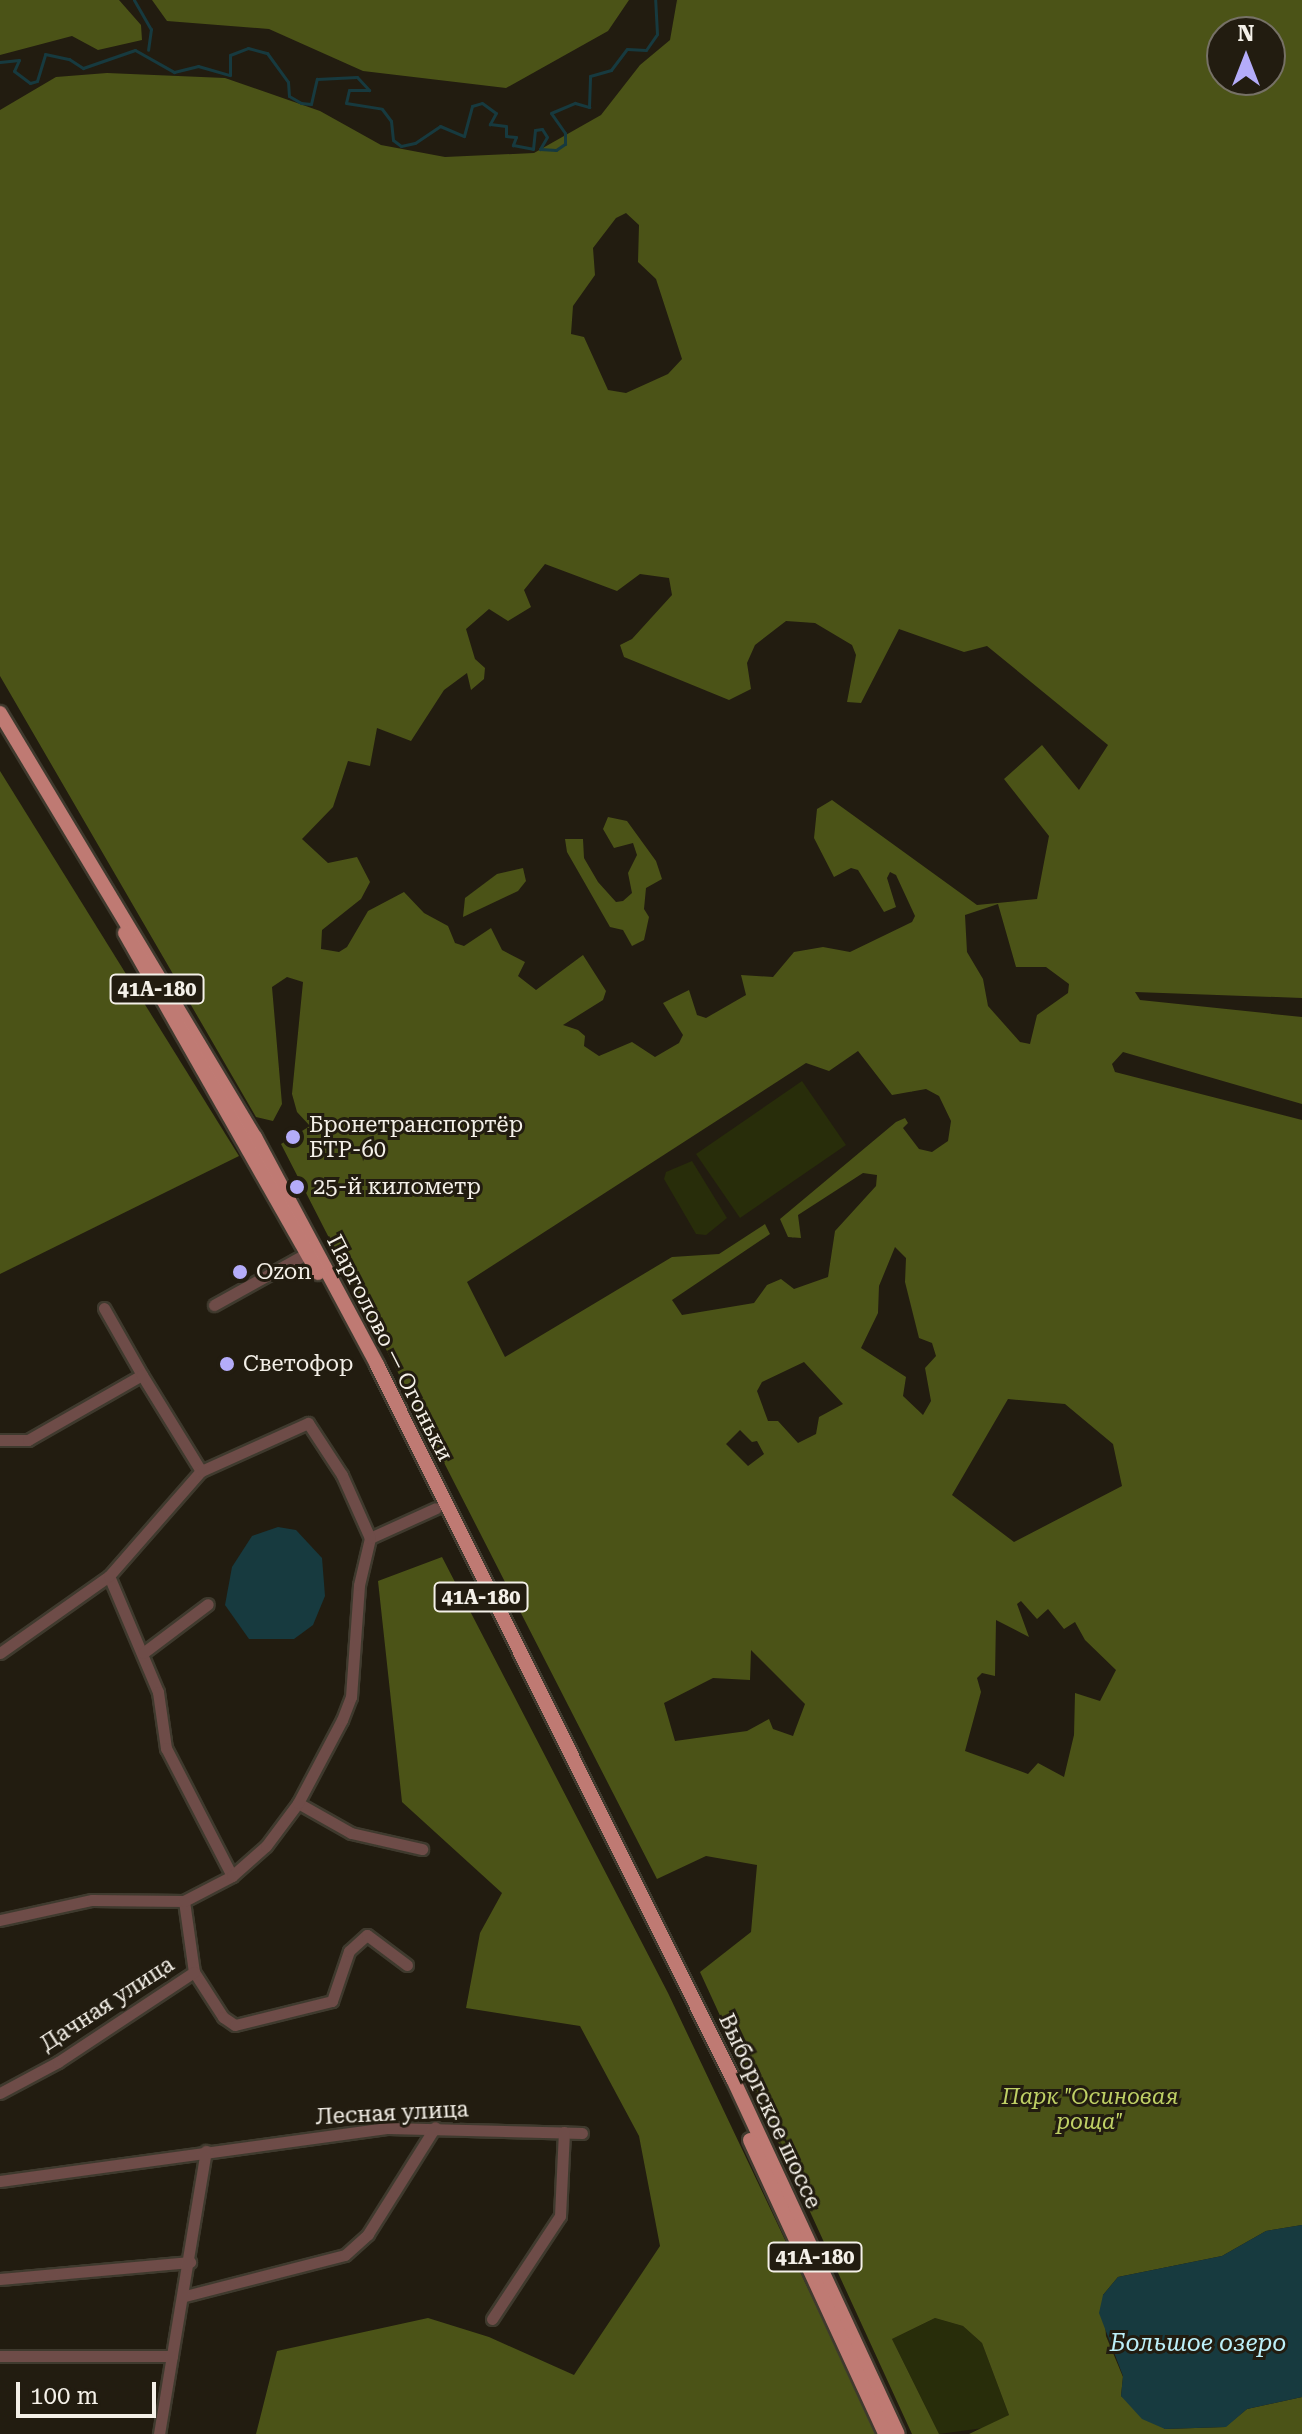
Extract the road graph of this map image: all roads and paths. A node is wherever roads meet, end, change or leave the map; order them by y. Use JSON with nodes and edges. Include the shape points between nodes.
{"nodes":[{"id":1,"x":0,"y":713,"type":"edge"},
{"id":2,"x":0,"y":731,"type":"edge"},
{"id":3,"x":311,"y":1251,"type":"junction"},
{"id":4,"x":214,"y":1305,"type":"dead end"},
{"id":5,"x":104,"y":1308,"type":"dead end"},
{"id":6,"x":142,"y":1375,"type":"junction"},
{"id":7,"x":0,"y":1440,"type":"edge"},
{"id":8,"x":201,"y":1471,"type":"junction"},
{"id":9,"x":436,"y":1508,"type":"junction"},
{"id":10,"x":370,"y":1538,"type":"junction"},
{"id":11,"x":109,"y":1576,"type":"junction"},
{"id":12,"x":208,"y":1604,"type":"dead end"},
{"id":13,"x":0,"y":1653,"type":"edge"},
{"id":14,"x":143,"y":1653,"type":"junction"},
{"id":15,"x":298,"y":1803,"type":"junction"},
{"id":16,"x":422,"y":1849,"type":"dead end"},
{"id":17,"x":232,"y":1876,"type":"junction"},
{"id":18,"x":184,"y":1901,"type":"junction"},
{"id":19,"x":0,"y":1920,"type":"edge"},
{"id":20,"x":659,"y":1940,"type":"junction"},
{"id":21,"x":407,"y":1965,"type":"dead end"},
{"id":22,"x":194,"y":1972,"type":"junction"},
{"id":23,"x":0,"y":2093,"type":"edge"},
{"id":24,"x":435,"y":2127,"type":"junction"},
{"id":25,"x":564,"y":2132,"type":"junction"},
{"id":26,"x":582,"y":2133,"type":"dead end"},
{"id":27,"x":206,"y":2151,"type":"junction"},
{"id":28,"x":0,"y":2181,"type":"edge"},
{"id":29,"x":190,"y":2262,"type":"junction"},
{"id":30,"x":0,"y":2279,"type":"edge"},
{"id":31,"x":185,"y":2296,"type":"junction"},
{"id":32,"x":492,"y":2319,"type":"dead end"},
{"id":33,"x":0,"y":2356,"type":"edge"},
{"id":34,"x":172,"y":2356,"type":"junction"},
{"id":35,"x":159,"y":2434,"type":"edge"},
{"id":36,"x":885,"y":2434,"type":"edge"},
{"id":37,"x":898,"y":2434,"type":"edge"}],
"edges":[{"from":1,"to":3,"type":"main road","name":"Парголово — Огоньки","number":"41А-180","via":[[131,924]]},
{"from":2,"to":3,"type":"main road","name":"Парголово — Огоньки","number":"41А-180"},
{"from":3,"to":4,"type":"street"},
{"from":3,"to":9,"type":"main road","name":"Парголово — Огоньки","number":"41А-180"},
{"from":3,"to":20,"type":"main road","name":"Парголово — Огоньки","number":"41А-180"},
{"from":5,"to":6,"type":"street"},
{"from":6,"to":7,"type":"street","via":[[28,1440]]},
{"from":6,"to":8,"type":"street"},
{"from":8,"to":10,"type":"street","via":[[308,1423],[342,1475]]},
{"from":8,"to":11,"type":"street"},
{"from":9,"to":10,"type":"street"},
{"from":9,"to":20,"type":"main road","name":"Парголово — Огоньки","number":"41А-180"},
{"from":10,"to":15,"type":"street","via":[[359,1585],[351,1697]]},
{"from":11,"to":13,"type":"street"},
{"from":11,"to":14,"type":"street"},
{"from":12,"to":14,"type":"street"},
{"from":14,"to":17,"type":"street","via":[[158,1692],[166,1748]]},
{"from":15,"to":16,"type":"street","via":[[351,1833]]},
{"from":15,"to":17,"type":"street","via":[[266,1846]]},
{"from":17,"to":18,"type":"street"},
{"from":18,"to":19,"type":"street","via":[[92,1900]]},
{"from":18,"to":22,"type":"street"},
{"from":20,"to":36,"type":"main road","name":"Выборгское шоссе","number":"41А-180"},
{"from":20,"to":37,"type":"main road","name":"Выборгское шоссе","number":"41А-180","via":[[733,2079]]},
{"from":21,"to":22,"type":"street","via":[[367,1935],[349,1951],[332,2001],[235,2025],[223,2017]]},
{"from":22,"to":23,"type":"street","name":"Дачная улица","via":[[58,2062]]},
{"from":24,"to":25,"type":"street","name":"Лесная улица"},
{"from":24,"to":27,"type":"street","name":"Лесная улица"},
{"from":24,"to":31,"type":"street","via":[[368,2234],[345,2255]]},
{"from":25,"to":26,"type":"street","name":"Лесная улица"},
{"from":25,"to":32,"type":"street","via":[[560,2216]]},
{"from":27,"to":28,"type":"street","name":"Лесная улица"},
{"from":27,"to":29,"type":"street"},
{"from":29,"to":30,"type":"street"},
{"from":29,"to":31,"type":"street"},
{"from":31,"to":34,"type":"street"},
{"from":33,"to":34,"type":"street"},
{"from":34,"to":35,"type":"street"}]}
